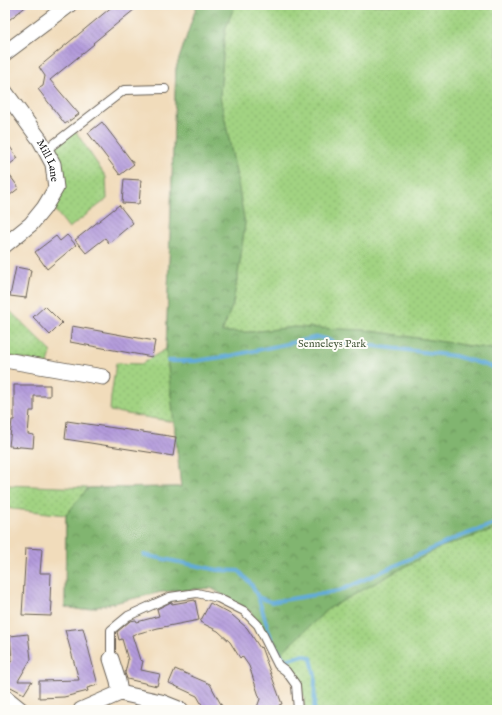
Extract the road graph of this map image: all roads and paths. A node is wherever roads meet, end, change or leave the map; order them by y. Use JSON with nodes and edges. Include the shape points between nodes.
{"nodes":[{"id":1,"x":69,"y":5,"type":"edge"},
{"id":2,"x":5,"y":53,"type":"edge"},
{"id":3,"x":165,"y":89,"type":"dead end"},
{"id":4,"x":5,"y":92,"type":"edge"},
{"id":5,"x":46,"y":150,"type":"junction"},
{"id":6,"x":5,"y":245,"type":"edge"},
{"id":7,"x":5,"y":360,"type":"edge"},
{"id":8,"x":103,"y":378,"type":"dead end"},
{"id":9,"x":111,"y":659,"type":"joint"},
{"id":10,"x":120,"y":693,"type":"junction"},
{"id":11,"x":5,"y":697,"type":"edge"},
{"id":12,"x":21,"y":710,"type":"edge"},
{"id":13,"x":81,"y":710,"type":"edge"},
{"id":14,"x":181,"y":710,"type":"edge"},
{"id":15,"x":298,"y":710,"type":"edge"}],
"edges":[{"from":1,"to":2,"type":"street"},
{"from":3,"to":5,"type":"lane","via":[[124,90]]},
{"from":4,"to":5,"type":"street","name":"Mill Lane"},
{"from":5,"to":6,"type":"street","name":"Mill Lane","via":[[53,164],[56,188],[31,224]]},
{"from":7,"to":8,"type":"street"},
{"from":9,"to":10,"type":"street"},
{"from":9,"to":15,"type":"lane","via":[[111,630],[128,616],[170,596],[197,593],[218,598],[244,611],[258,625],[278,666],[286,671],[296,685]]},
{"from":10,"to":13,"type":"street"},
{"from":10,"to":14,"type":"street","via":[[161,702]]},
{"from":11,"to":12,"type":"street"}]}
